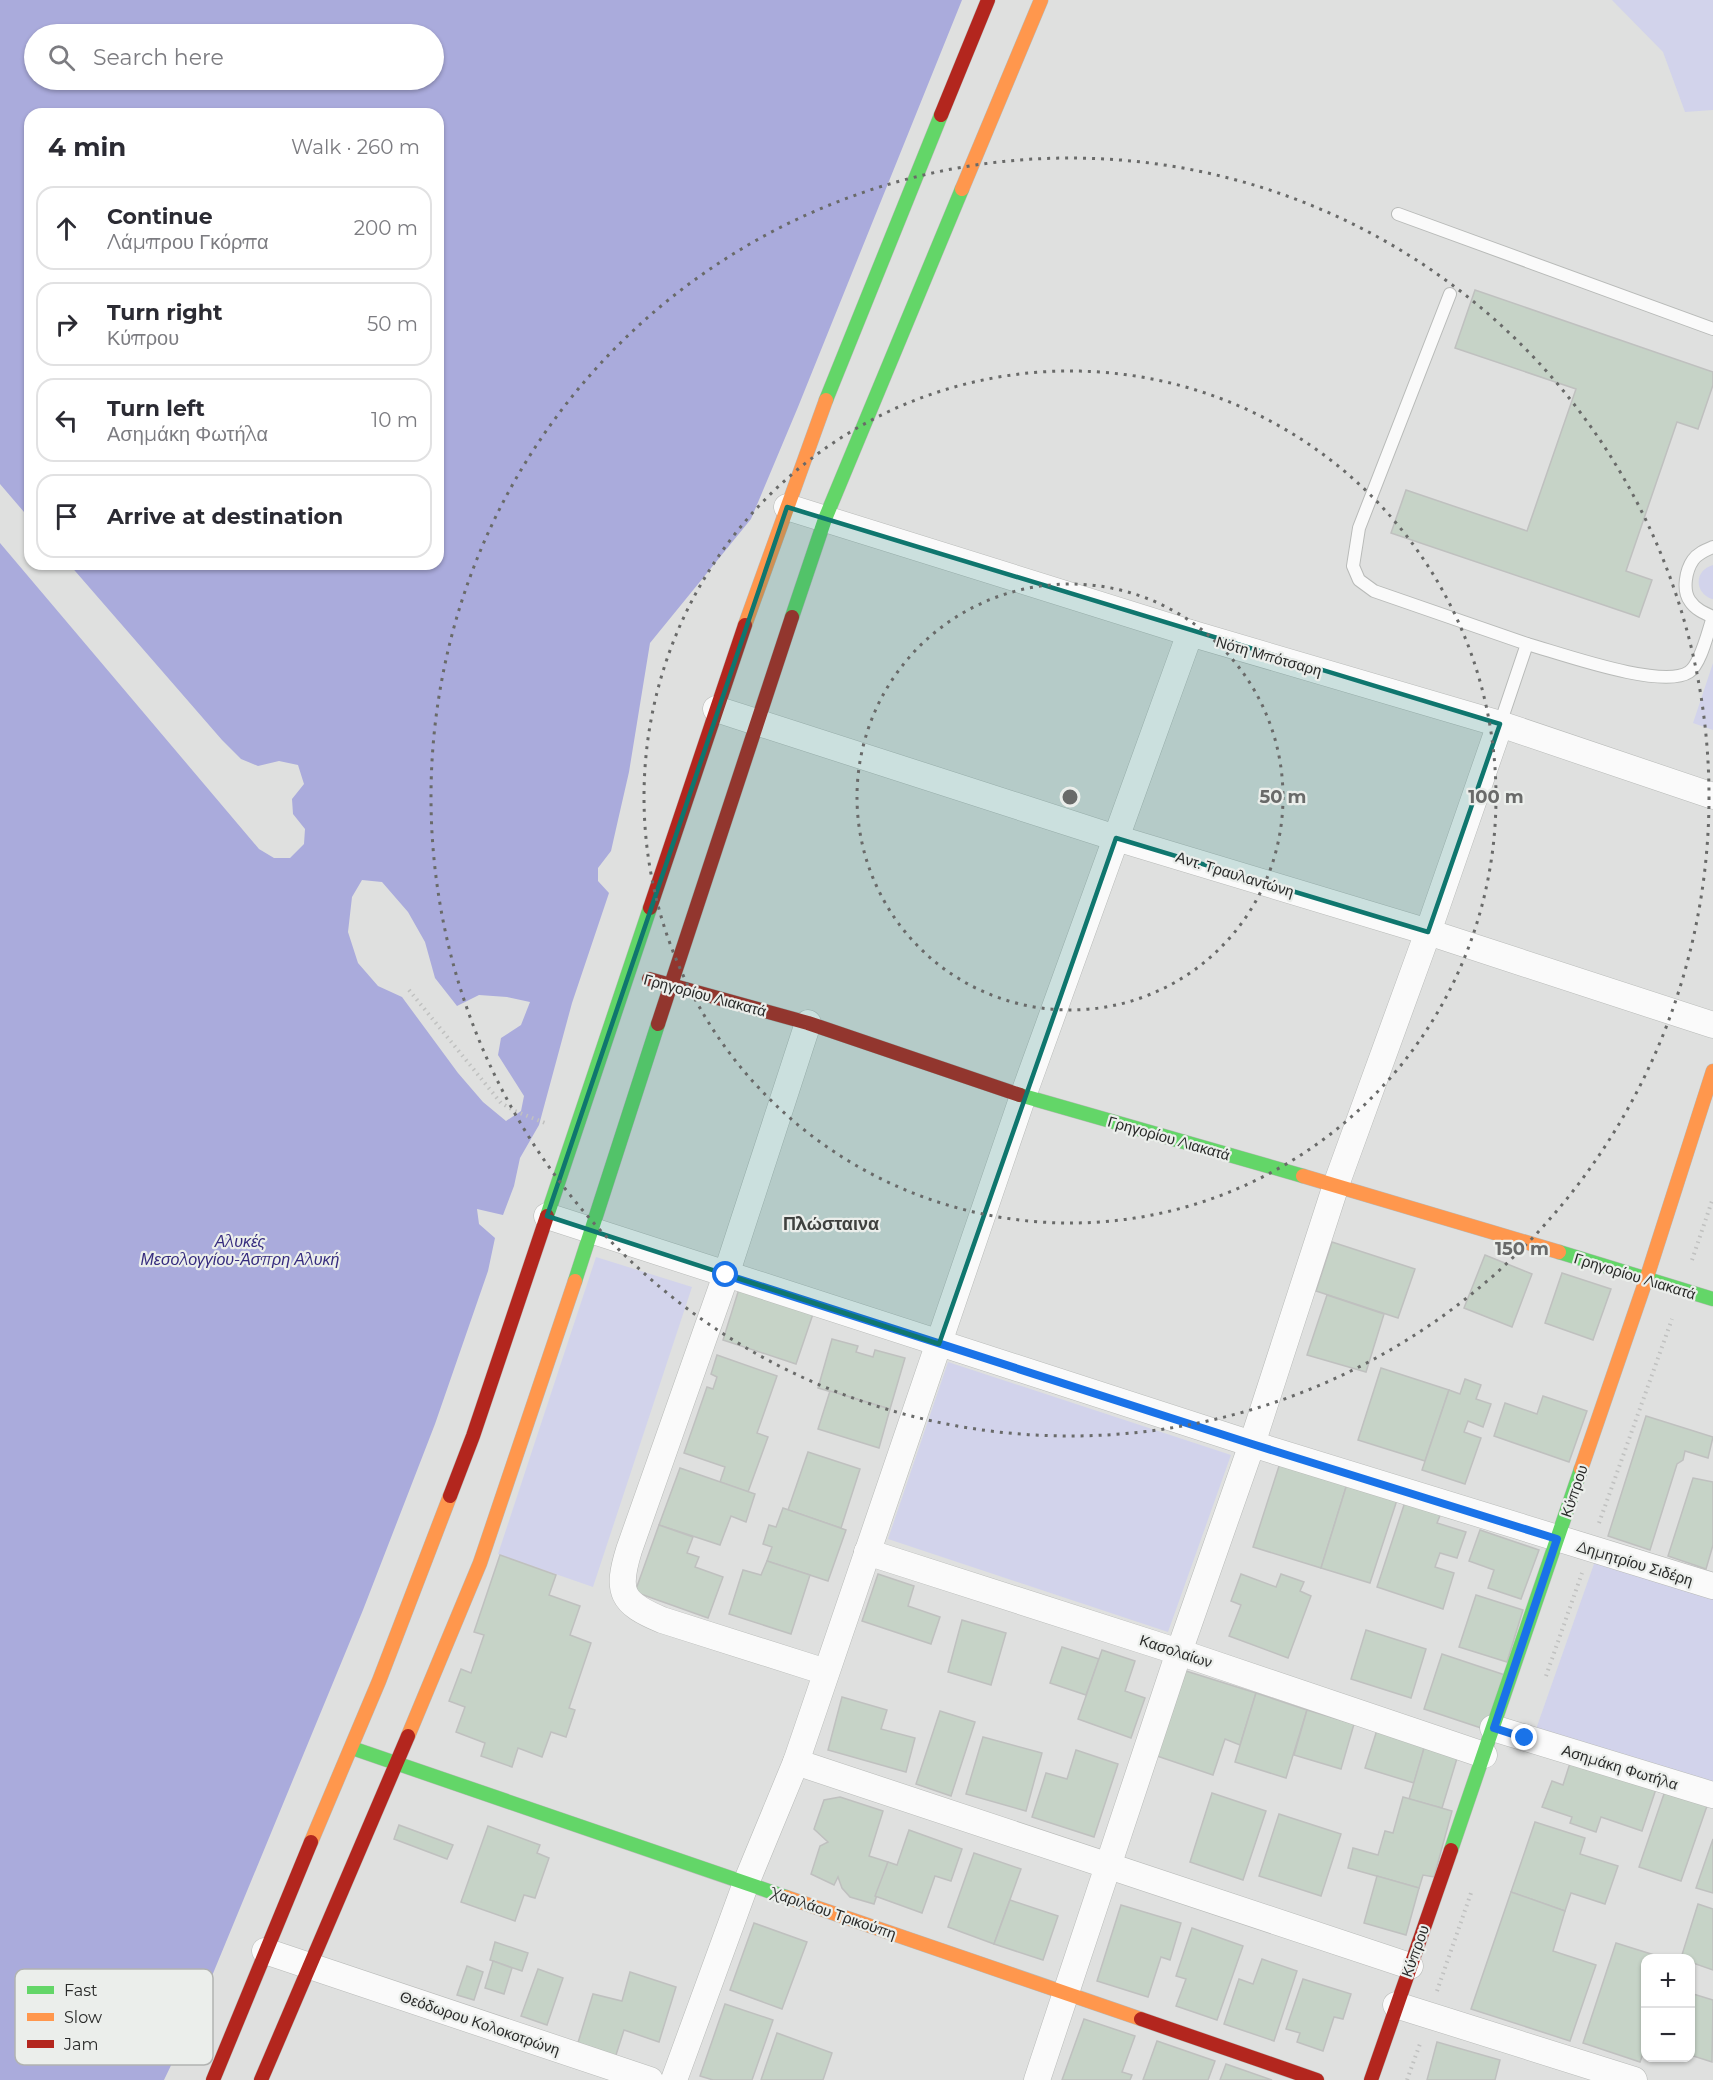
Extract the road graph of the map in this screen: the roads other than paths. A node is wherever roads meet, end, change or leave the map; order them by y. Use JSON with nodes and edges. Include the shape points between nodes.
{"nodes":[{"id":1,"x":988,"y":0,"type":"edge"},
{"id":2,"x":1041,"y":0,"type":"edge"},
{"id":3,"x":1398,"y":214,"type":"dead end"},
{"id":4,"x":1450,"y":294,"type":"dead end"},
{"id":5,"x":1713,"y":329,"type":"edge"},
{"id":6,"x":788,"y":507,"type":"junction"},
{"id":7,"x":825,"y":519,"type":"junction"},
{"id":8,"x":1713,"y":547,"type":"edge"},
{"id":9,"x":1713,"y":617,"type":"edge"},
{"id":10,"x":1190,"y":633,"type":"junction"},
{"id":11,"x":1527,"y":644,"type":"junction"},
{"id":12,"x":716,"y":709,"type":"junction"},
{"id":13,"x":758,"y":722,"type":"junction"},
{"id":14,"x":1500,"y":724,"type":"junction"},
{"id":15,"x":1713,"y":796,"type":"edge"},
{"id":16,"x":1116,"y":838,"type":"junction"},
{"id":17,"x":1428,"y":932,"type":"junction"},
{"id":18,"x":627,"y":974,"type":"junction"},
{"id":19,"x":670,"y":985,"type":"junction"},
{"id":20,"x":808,"y":1023,"type":"junction"},
{"id":21,"x":1713,"y":1025,"type":"edge"},
{"id":22,"x":1713,"y":1071,"type":"edge"},
{"id":23,"x":1023,"y":1096,"type":"junction"},
{"id":24,"x":1336,"y":1185,"type":"junction"},
{"id":25,"x":547,"y":1216,"type":"junction"},
{"id":26,"x":590,"y":1231,"type":"junction"},
{"id":27,"x":726,"y":1275,"type":"junction"},
{"id":28,"x":1646,"y":1280,"type":"junction"},
{"id":29,"x":1713,"y":1299,"type":"edge"},
{"id":30,"x":939,"y":1344,"type":"junction"},
{"id":31,"x":1252,"y":1444,"type":"junction"},
{"id":32,"x":1557,"y":1539,"type":"junction"},
{"id":33,"x":867,"y":1551,"type":"junction"},
{"id":34,"x":1713,"y":1586,"type":"edge"},
{"id":35,"x":1179,"y":1652,"type":"junction"},
{"id":36,"x":826,"y":1672,"type":"junction"},
{"id":37,"x":1494,"y":1728,"type":"junction"},
{"id":38,"x":352,"y":1748,"type":"junction"},
{"id":39,"x":1484,"y":1755,"type":"junction"},
{"id":40,"x":796,"y":1762,"type":"junction"},
{"id":41,"x":397,"y":1763,"type":"junction"},
{"id":42,"x":1713,"y":1795,"type":"edge"},
{"id":43,"x":1107,"y":1865,"type":"junction"},
{"id":44,"x":746,"y":1883,"type":"junction"},
{"id":45,"x":265,"y":1951,"type":"junction"},
{"id":46,"x":310,"y":1966,"type":"junction"},
{"id":47,"x":1410,"y":1966,"type":"junction"},
{"id":48,"x":1065,"y":1994,"type":"junction"},
{"id":49,"x":1396,"y":2005,"type":"junction"},
{"id":50,"x":213,"y":2080,"type":"edge"},
{"id":51,"x":261,"y":2080,"type":"edge"},
{"id":52,"x":650,"y":2080,"type":"edge"},
{"id":53,"x":674,"y":2080,"type":"edge"},
{"id":54,"x":1037,"y":2080,"type":"edge"},
{"id":55,"x":1317,"y":2080,"type":"edge"},
{"id":56,"x":1371,"y":2080,"type":"edge"},
{"id":57,"x":1634,"y":2080,"type":"edge"}],
"edges":[{"from":1,"to":6,"type":"street","via":[[816,424]]},
{"from":2,"to":7,"type":"street"},
{"from":3,"to":5,"type":"lane"},
{"from":4,"to":11,"type":"lane","via":[[1359,528],[1353,566],[1359,580],[1374,591]]},
{"from":6,"to":7,"type":"street","name":"Νότη Μπότσαρη"},
{"from":6,"to":12,"type":"street"},
{"from":7,"to":10,"type":"street","name":"Νότη Μπότσαρη"},
{"from":7,"to":13,"type":"street"},
{"from":8,"to":9,"type":"lane","via":[[1693,560],[1686,583],[1690,602]]},
{"from":9,"to":11,"type":"lane","via":[[1698,661],[1690,671],[1674,678],[1631,673]]},
{"from":10,"to":14,"type":"street","name":"Νότη Μπότσαρη"},
{"from":10,"to":16,"type":"street"},
{"from":11,"to":14,"type":"lane"},
{"from":12,"to":13,"type":"street","name":"Αντ. Τραυλαντώνη"},
{"from":12,"to":18,"type":"street"},
{"from":13,"to":16,"type":"street","name":"Αντ. Τραυλαντώνη"},
{"from":13,"to":19,"type":"street"},
{"from":14,"to":15,"type":"street","name":"Νότη Μπότσαρη"},
{"from":14,"to":17,"type":"street"},
{"from":16,"to":17,"type":"street","name":"Αντ. Τραυλαντώνη"},
{"from":16,"to":23,"type":"street"},
{"from":17,"to":21,"type":"street","name":"Αντ. Τραυλαντώνη"},
{"from":17,"to":24,"type":"street"},
{"from":18,"to":19,"type":"street","name":"Γρηγορίου Λιακατά"},
{"from":18,"to":25,"type":"street"},
{"from":19,"to":20,"type":"street","name":"Γρηγορίου Λιακατά"},
{"from":19,"to":26,"type":"street"},
{"from":20,"to":23,"type":"street","name":"Γρηγορίου Λιακατά"},
{"from":20,"to":27,"type":"street"},
{"from":22,"to":28,"type":"street","name":"Κύπρου"},
{"from":23,"to":24,"type":"street","name":"Γρηγορίου Λιακατά"},
{"from":23,"to":30,"type":"street"},
{"from":24,"to":28,"type":"street","name":"Γρηγορίου Λιακατά"},
{"from":24,"to":31,"type":"street"},
{"from":25,"to":26,"type":"street","name":"Δημητρίου Σιδέρη"},
{"from":25,"to":38,"type":"street","via":[[432,1548]]},
{"from":26,"to":27,"type":"street","name":"Δημητρίου Σιδέρη"},
{"from":26,"to":41,"type":"street","via":[[480,1563]]},
{"from":27,"to":30,"type":"street","name":"Δημητρίου Σιδέρη"},
{"from":27,"to":36,"type":"street","via":[[629,1550],[621,1584],[629,1601],[641,1611]]},
{"from":28,"to":29,"type":"street","name":"Γρηγορίου Λιακατά"},
{"from":28,"to":32,"type":"street","name":"Κύπρου"},
{"from":30,"to":31,"type":"street","name":"Δημητρίου Σιδέρη"},
{"from":30,"to":33,"type":"street"},
{"from":31,"to":32,"type":"street","name":"Δημητρίου Σιδέρη"},
{"from":31,"to":35,"type":"street"},
{"from":32,"to":34,"type":"street","name":"Δημητρίου Σιδέρη"},
{"from":32,"to":37,"type":"street","name":"Κύπρου"},
{"from":33,"to":35,"type":"street","name":"Κασολαίων"},
{"from":33,"to":36,"type":"street"},
{"from":35,"to":39,"type":"street","name":"Κασολαίων"},
{"from":35,"to":43,"type":"street"},
{"from":36,"to":40,"type":"street"},
{"from":37,"to":39,"type":"street","name":"Κύπρου"},
{"from":37,"to":42,"type":"street","name":"Ασημάκη Φωτήλα"},
{"from":38,"to":41,"type":"street","name":"Χαριλάου Τρικούπη"},
{"from":38,"to":45,"type":"street"},
{"from":39,"to":47,"type":"street","name":"Κύπρου"},
{"from":40,"to":43,"type":"street"},
{"from":40,"to":44,"type":"street"},
{"from":41,"to":44,"type":"street","name":"Χαριλάου Τρικούπη"},
{"from":41,"to":46,"type":"street"},
{"from":43,"to":47,"type":"street"},
{"from":43,"to":48,"type":"street"},
{"from":44,"to":48,"type":"street","name":"Χαριλάου Τρικούπη"},
{"from":44,"to":53,"type":"street"},
{"from":45,"to":46,"type":"street","name":"Θεόδωρου Κολοκοτρώνη"},
{"from":45,"to":50,"type":"street"},
{"from":46,"to":51,"type":"street"},
{"from":46,"to":52,"type":"street","name":"Θεόδωρου Κολοκοτρώνη"},
{"from":47,"to":49,"type":"street","name":"Κύπρου"},
{"from":48,"to":54,"type":"street"},
{"from":48,"to":55,"type":"street","name":"Χαριλάου Τρικούπη"},
{"from":49,"to":56,"type":"street","name":"Κύπρου"},
{"from":49,"to":57,"type":"street"}]}
